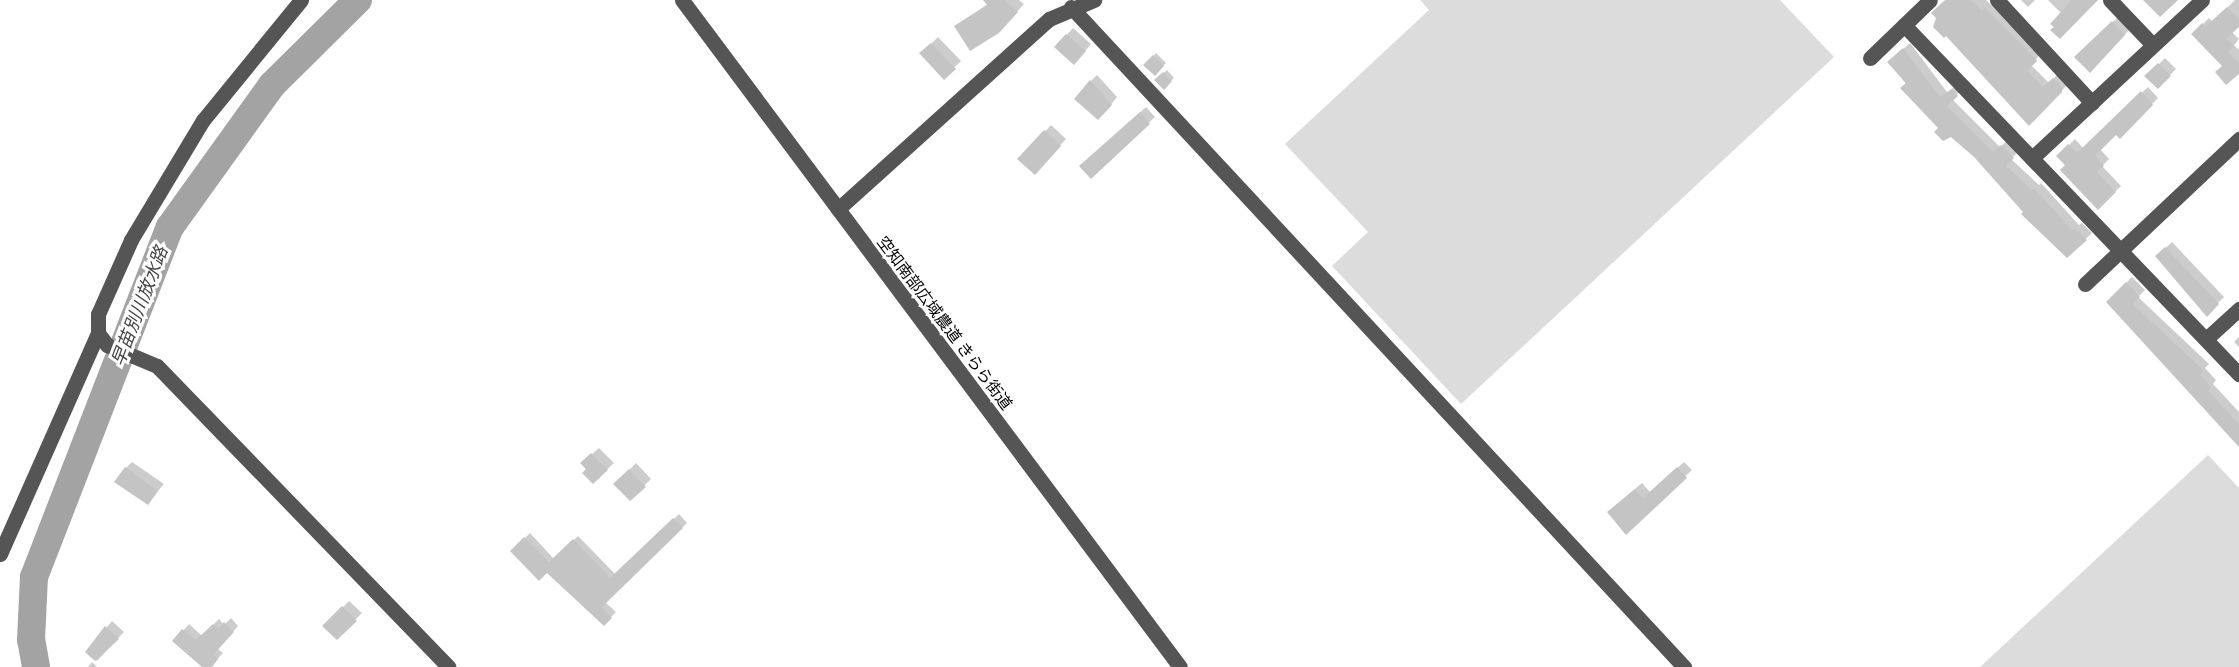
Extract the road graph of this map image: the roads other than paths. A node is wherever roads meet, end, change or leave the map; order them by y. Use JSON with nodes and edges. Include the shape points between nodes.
{"nodes":[{"id":1,"x":301,"y":0,"type":"edge"},
{"id":2,"x":682,"y":0,"type":"edge"},
{"id":3,"x":1094,"y":0,"type":"edge"},
{"id":4,"x":1930,"y":0,"type":"edge"},
{"id":5,"x":1997,"y":0,"type":"edge"},
{"id":6,"x":2110,"y":0,"type":"edge"},
{"id":7,"x":2202,"y":0,"type":"edge"},
{"id":8,"x":1071,"y":7,"type":"junction"},
{"id":9,"x":1904,"y":25,"type":"junction"},
{"id":10,"x":2153,"y":45,"type":"junction"},
{"id":11,"x":1870,"y":58,"type":"dead end"},
{"id":12,"x":2092,"y":103,"type":"junction"},
{"id":13,"x":2239,"y":139,"type":"edge"},
{"id":14,"x":2032,"y":158,"type":"junction"},
{"id":15,"x":838,"y":209,"type":"junction"},
{"id":16,"x":2121,"y":249,"type":"junction"},
{"id":17,"x":2085,"y":284,"type":"dead end"},
{"id":18,"x":2239,"y":309,"type":"edge"},
{"id":19,"x":103,"y":339,"type":"junction"},
{"id":20,"x":2206,"y":339,"type":"junction"},
{"id":21,"x":2239,"y":374,"type":"edge"},
{"id":22,"x":0,"y":554,"type":"edge"},
{"id":23,"x":449,"y":667,"type":"edge"},
{"id":24,"x":1180,"y":667,"type":"edge"},
{"id":25,"x":1684,"y":667,"type":"edge"}],
"edges":[{"from":1,"to":19,"type":"street","via":[[197,130],[131,240],[98,314]]},
{"from":2,"to":15,"type":"street","name":"空知南部広域農道 きらら街道"},
{"from":3,"to":8,"type":"street"},
{"from":4,"to":9,"type":"street"},
{"from":5,"to":12,"type":"street"},
{"from":6,"to":10,"type":"street"},
{"from":7,"to":10,"type":"street"},
{"from":8,"to":15,"type":"street","via":[[1049,19]]},
{"from":8,"to":25,"type":"street"},
{"from":9,"to":11,"type":"street"},
{"from":9,"to":14,"type":"street"},
{"from":10,"to":12,"type":"street"},
{"from":12,"to":14,"type":"street"},
{"from":13,"to":16,"type":"street"},
{"from":14,"to":16,"type":"street"},
{"from":15,"to":24,"type":"street","name":"空知南部広域農道 きらら街道"},
{"from":16,"to":17,"type":"street"},
{"from":16,"to":20,"type":"street"},
{"from":18,"to":20,"type":"street"},
{"from":19,"to":22,"type":"street"},
{"from":19,"to":23,"type":"street","via":[[157,366]]},
{"from":20,"to":21,"type":"street"}]}
